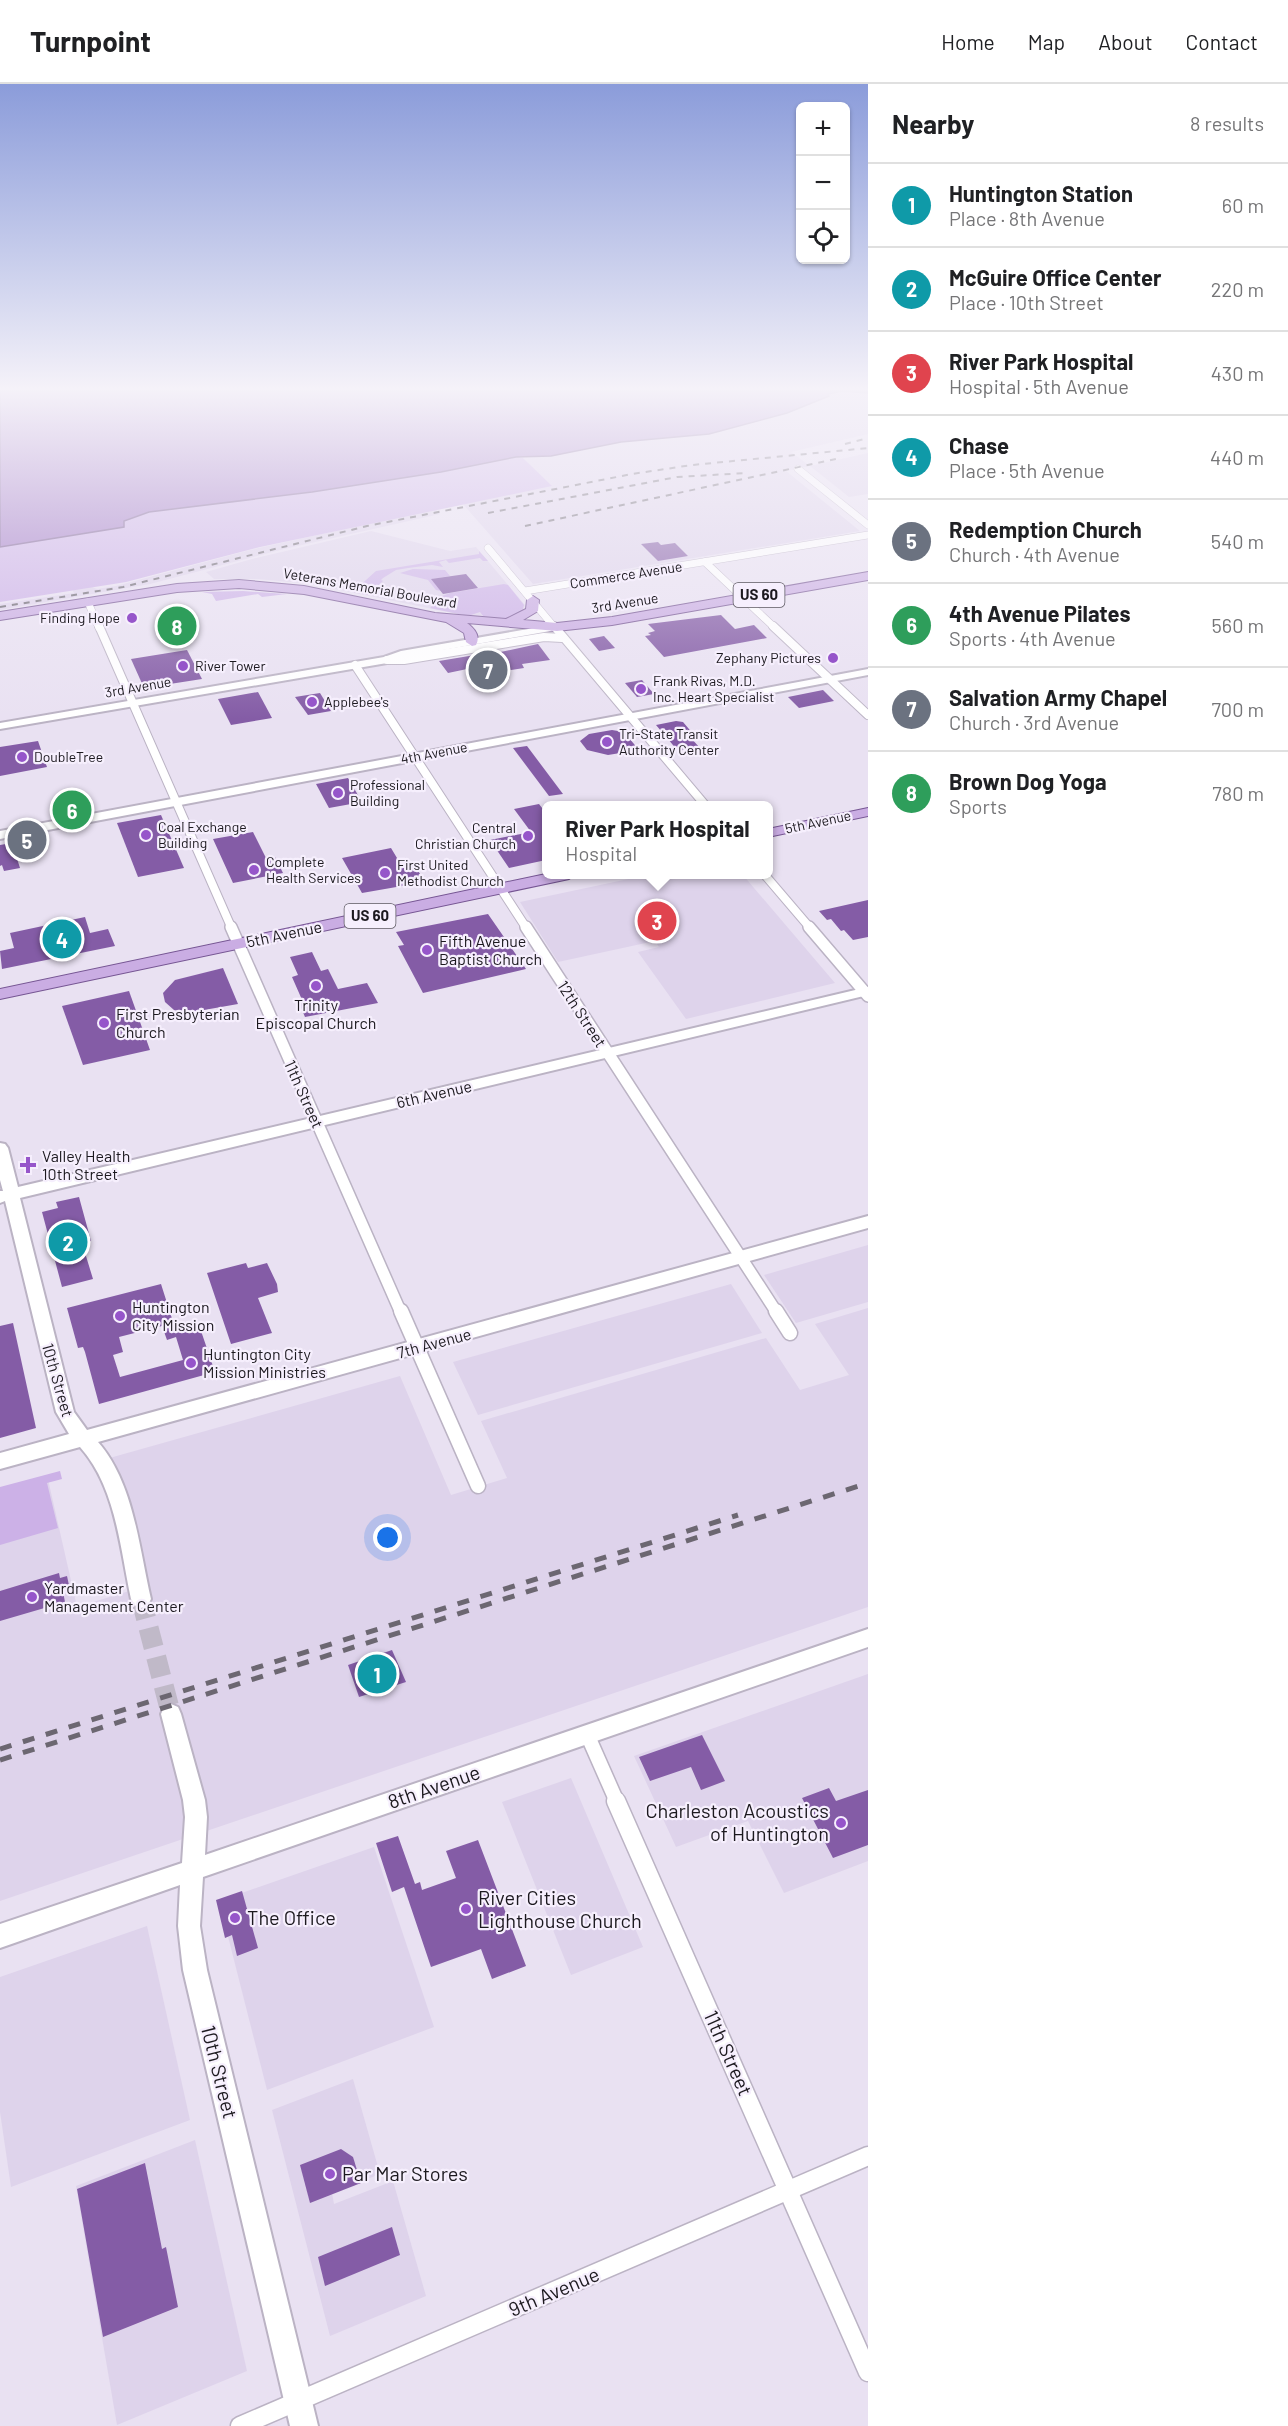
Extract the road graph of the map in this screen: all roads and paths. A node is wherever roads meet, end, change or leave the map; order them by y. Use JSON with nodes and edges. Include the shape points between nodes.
{"nodes":[{"id":1,"x":837,"y":500,"type":"edge"},
{"id":2,"x":868,"y":525,"type":"edge"},
{"id":3,"x":868,"y":535,"type":"edge"},
{"id":4,"x":488,"y":548,"type":"dead end"},
{"id":5,"x":705,"y":562,"type":"junction"},
{"id":6,"x":868,"y":576,"type":"edge"},
{"id":7,"x":529,"y":595,"type":"junction"},
{"id":8,"x":743,"y":597,"type":"junction"},
{"id":9,"x":88,"y":602,"type":"junction"},
{"id":10,"x":0,"y":616,"type":"edge"},
{"id":11,"x":435,"y":617,"type":"junction"},
{"id":12,"x":505,"y":623,"type":"junction"},
{"id":13,"x":559,"y":633,"type":"junction"},
{"id":14,"x":472,"y":642,"type":"junction"},
{"id":15,"x":387,"y":660,"type":"junction"},
{"id":16,"x":355,"y":665,"type":"junction"},
{"id":17,"x":868,"y":672,"type":"edge"},
{"id":18,"x":830,"y":679,"type":"junction"},
{"id":19,"x":131,"y":703,"type":"junction"},
{"id":20,"x":868,"y":715,"type":"edge"},
{"id":21,"x":629,"y":717,"type":"junction"},
{"id":22,"x":0,"y":726,"type":"edge"},
{"id":23,"x":414,"y":757,"type":"junction"},
{"id":24,"x":702,"y":801,"type":"edge"},
{"id":25,"x":175,"y":802,"type":"junction"},
{"id":26,"x":868,"y":812,"type":"edge"},
{"id":27,"x":773,"y":832,"type":"edge"},
{"id":28,"x":0,"y":835,"type":"edge"},
{"id":29,"x":546,"y":879,"type":"edge"},
{"id":30,"x":768,"y":879,"type":"edge"},
{"id":31,"x":501,"y":889,"type":"junction"},
{"id":32,"x":238,"y":944,"type":"junction"},
{"id":33,"x":867,"y":993,"type":"edge"},
{"id":34,"x":0,"y":994,"type":"edge"},
{"id":35,"x":608,"y":1053,"type":"junction"},
{"id":36,"x":317,"y":1122,"type":"junction"},
{"id":37,"x":0,"y":1148,"type":"edge"},
{"id":38,"x":5,"y":1196,"type":"edge"},
{"id":39,"x":868,"y":1222,"type":"edge"},
{"id":40,"x":741,"y":1258,"type":"junction"},
{"id":41,"x":790,"y":1333,"type":"dead end"},
{"id":42,"x":416,"y":1347,"type":"junction"},
{"id":43,"x":82,"y":1438,"type":"junction"},
{"id":44,"x":0,"y":1461,"type":"edge"},
{"id":45,"x":478,"y":1486,"type":"dead end"},
{"id":46,"x":141,"y":1599,"type":"tunnel mouth"},
{"id":47,"x":868,"y":1638,"type":"edge"},
{"id":48,"x":171,"y":1714,"type":"tunnel mouth"},
{"id":49,"x":587,"y":1734,"type":"junction"},
{"id":50,"x":193,"y":1870,"type":"junction"},
{"id":51,"x":0,"y":1936,"type":"edge"},
{"id":52,"x":868,"y":2156,"type":"edge"},
{"id":53,"x":788,"y":2190,"type":"junction"},
{"id":54,"x":868,"y":2372,"type":"edge"},
{"id":55,"x":298,"y":2402,"type":"junction"},
{"id":56,"x":240,"y":2426,"type":"edge"},
{"id":57,"x":304,"y":2426,"type":"edge"}],
"edges":[{"from":1,"to":2,"type":"street"},
{"from":3,"to":5,"type":"street","name":"Commerce Avenue"},
{"from":4,"to":7,"type":"street"},
{"from":5,"to":7,"type":"street","name":"Commerce Avenue"},
{"from":5,"to":8,"type":"street"},
{"from":6,"to":8,"type":"main road","name":"3rd Avenue","number":"US 60"},
{"from":7,"to":12,"type":"main road","via":[[534,608],[528,615]]},
{"from":7,"to":13,"type":"street"},
{"from":8,"to":13,"type":"main road","name":"3rd Avenue","number":"US 60"},
{"from":8,"to":18,"type":"street"},
{"from":9,"to":10,"type":"main road","name":"Veterans Memorial Boulevard","number":"US 60"},
{"from":9,"to":11,"type":"main road","name":"Veterans Memorial Boulevard","number":"US 60","via":[[198,586],[257,585],[317,592]]},
{"from":9,"to":19,"type":"street","name":"11th Street"},
{"from":11,"to":12,"type":"main road","name":"Veterans Memorial Boulevard","number":"US 60"},
{"from":11,"to":14,"type":"main road","via":[[468,629]]},
{"from":12,"to":13,"type":"main road","name":"Veterans Memorial Boulevard","number":"US 60"},
{"from":13,"to":14,"type":"street","name":"3rd Avenue"},
{"from":13,"to":15,"type":"street","name":"3rd Avenue"},
{"from":13,"to":21,"type":"street"},
{"from":14,"to":15,"type":"street","name":"3rd Avenue"},
{"from":15,"to":16,"type":"street","name":"3rd Avenue"},
{"from":16,"to":19,"type":"street","name":"3rd Avenue"},
{"from":16,"to":23,"type":"street","name":"12th Street"},
{"from":17,"to":18,"type":"street","name":"4th Avenue"},
{"from":18,"to":20,"type":"street"},
{"from":18,"to":21,"type":"street","name":"4th Avenue"},
{"from":19,"to":22,"type":"street","name":"3rd Avenue"},
{"from":19,"to":25,"type":"street","name":"11th Street"},
{"from":21,"to":23,"type":"street","name":"4th Avenue"},
{"from":21,"to":24,"type":"street"},
{"from":23,"to":25,"type":"street","name":"4th Avenue"},
{"from":23,"to":31,"type":"street","name":"12th Street"},
{"from":25,"to":28,"type":"street","name":"4th Avenue"},
{"from":25,"to":32,"type":"street","name":"11th Street"},
{"from":26,"to":27,"type":"main road","name":"5th Avenue"},
{"from":29,"to":31,"type":"main road","name":"5th Avenue","number":"US 60"},
{"from":30,"to":33,"type":"street"},
{"from":31,"to":32,"type":"main road","name":"5th Avenue","number":"US 60"},
{"from":31,"to":35,"type":"street","name":"12th Street"},
{"from":32,"to":34,"type":"main road","name":"5th Avenue","number":"US 60"},
{"from":32,"to":36,"type":"street","name":"11th Street"},
{"from":33,"to":35,"type":"street","name":"6th Avenue"},
{"from":35,"to":36,"type":"street","name":"6th Avenue"},
{"from":35,"to":40,"type":"street","name":"12th Street"},
{"from":36,"to":38,"type":"street","name":"6th Avenue"},
{"from":36,"to":42,"type":"street","name":"11th Street"},
{"from":37,"to":38,"type":"street","name":"10th Street"},
{"from":38,"to":43,"type":"street","name":"10th Street","via":[[65,1412]]},
{"from":39,"to":40,"type":"street","name":"7th Avenue"},
{"from":40,"to":41,"type":"street","name":"12th Street"},
{"from":40,"to":42,"type":"street","name":"7th Avenue"},
{"from":42,"to":43,"type":"street","name":"7th Avenue"},
{"from":42,"to":45,"type":"street","name":"11th Street"},
{"from":43,"to":44,"type":"street","name":"7th Avenue"},
{"from":43,"to":46,"type":"street","name":"10th Street","via":[[97,1453],[112,1484]]},
{"from":47,"to":49,"type":"street","name":"8th Avenue"},
{"from":48,"to":50,"type":"street","name":"10th Street","via":[[194,1800]]},
{"from":49,"to":50,"type":"street","name":"8th Avenue"},
{"from":49,"to":53,"type":"street","name":"11th Street"},
{"from":50,"to":51,"type":"street","name":"8th Avenue"},
{"from":50,"to":55,"type":"street","name":"10th Street","via":[[189,1926],[195,1970]]},
{"from":52,"to":53,"type":"street","name":"9th Avenue"},
{"from":53,"to":54,"type":"street","name":"11th Street"},
{"from":53,"to":55,"type":"street","name":"9th Avenue"},
{"from":55,"to":56,"type":"street","name":"9th Avenue"},
{"from":55,"to":57,"type":"street","name":"10th Street"}]}
